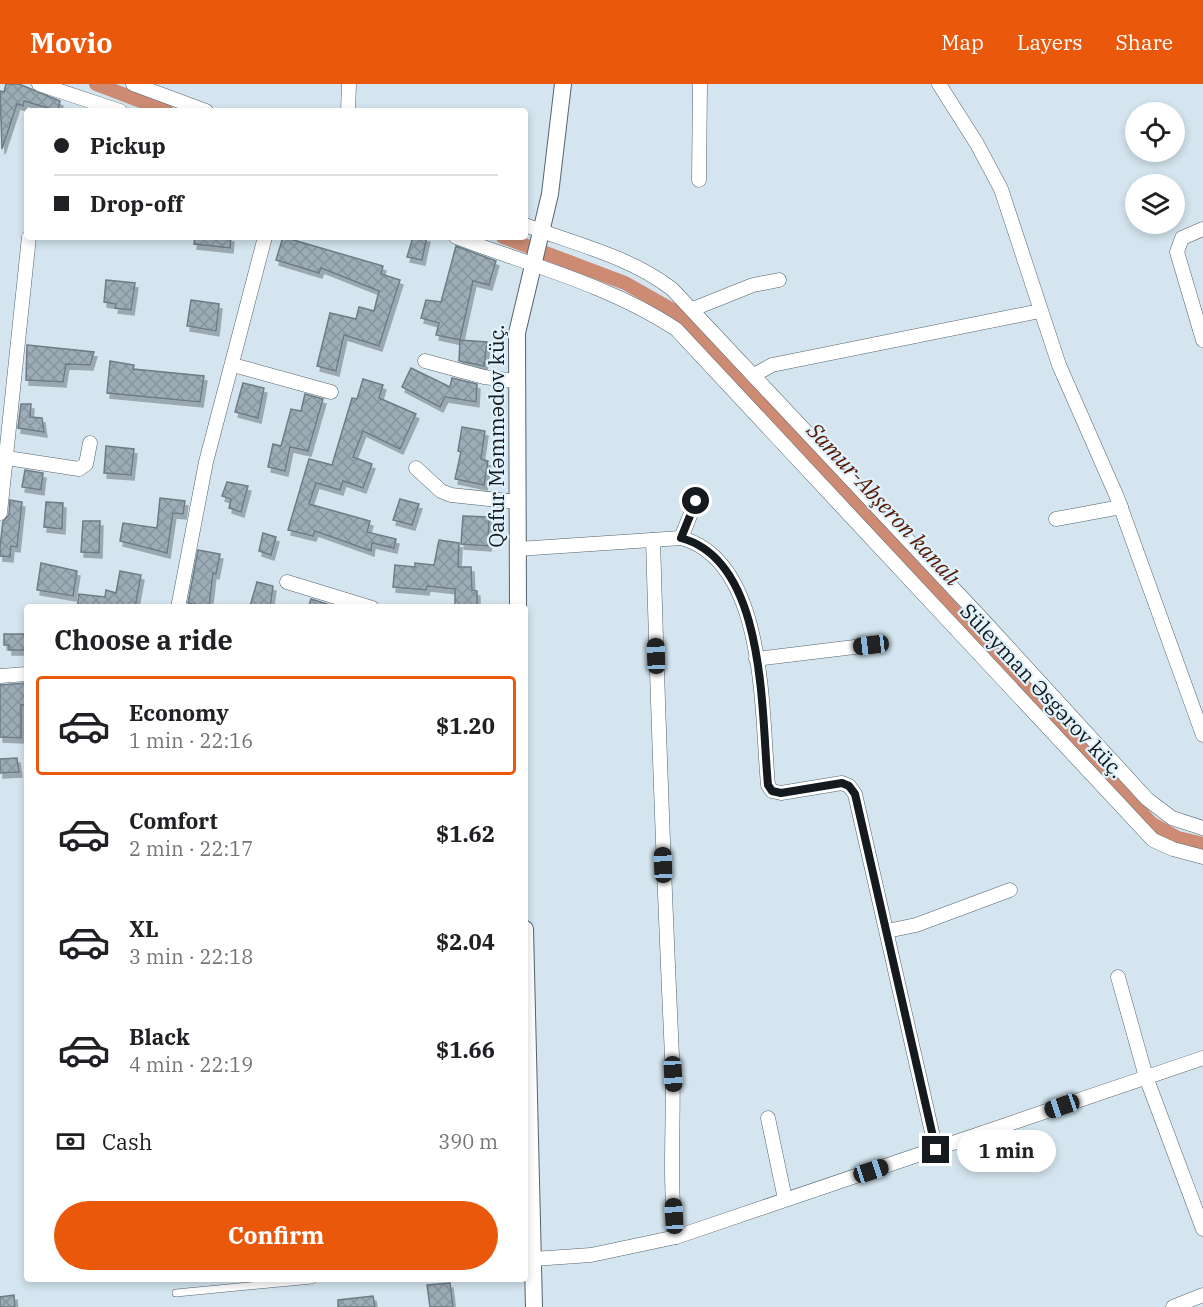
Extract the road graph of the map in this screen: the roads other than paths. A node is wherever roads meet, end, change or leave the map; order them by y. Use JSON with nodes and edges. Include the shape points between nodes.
{"nodes":[{"id":1,"x":39,"y":84,"type":"edge"},
{"id":2,"x":133,"y":84,"type":"edge"},
{"id":3,"x":349,"y":84,"type":"edge"},
{"id":4,"x":563,"y":84,"type":"edge"},
{"id":5,"x":700,"y":84,"type":"edge"},
{"id":6,"x":939,"y":84,"type":"edge"},
{"id":7,"x":106,"y":108,"type":"edge"},
{"id":8,"x":198,"y":108,"type":"edge"},
{"id":9,"x":348,"y":108,"type":"edge"},
{"id":10,"x":699,"y":180,"type":"dead end"},
{"id":11,"x":528,"y":226,"type":"edge"},
{"id":12,"x":1203,"y":229,"type":"edge"},
{"id":13,"x":542,"y":232,"type":"junction"},
{"id":14,"x":29,"y":240,"type":"edge"},
{"id":15,"x":264,"y":240,"type":"edge"},
{"id":16,"x":464,"y":240,"type":"edge"},
{"id":17,"x":533,"y":266,"type":"junction"},
{"id":18,"x":779,"y":280,"type":"dead end"},
{"id":19,"x":693,"y":309,"type":"junction"},
{"id":20,"x":1040,"y":311,"type":"junction"},
{"id":21,"x":1203,"y":340,"type":"edge"},
{"id":22,"x":424,"y":361,"type":"dead end"},
{"id":23,"x":233,"y":364,"type":"junction"},
{"id":24,"x":754,"y":375,"type":"junction"},
{"id":25,"x":515,"y":381,"type":"junction"},
{"id":26,"x":332,"y":392,"type":"dead end"},
{"id":27,"x":90,"y":443,"type":"dead end"},
{"id":28,"x":4,"y":466,"type":"edge"},
{"id":29,"x":416,"y":468,"type":"dead end"},
{"id":30,"x":696,"y":501,"type":"dead end"},
{"id":31,"x":518,"y":502,"type":"junction"},
{"id":32,"x":1121,"y":507,"type":"junction"},
{"id":33,"x":0,"y":513,"type":"edge"},
{"id":34,"x":1056,"y":519,"type":"dead end"},
{"id":35,"x":681,"y":538,"type":"junction"},
{"id":36,"x":652,"y":540,"type":"junction"},
{"id":37,"x":518,"y":549,"type":"junction"},
{"id":38,"x":287,"y":582,"type":"dead end"},
{"id":39,"x":179,"y":604,"type":"edge"},
{"id":40,"x":359,"y":604,"type":"edge"},
{"id":41,"x":518,"y":604,"type":"edge"},
{"id":42,"x":871,"y":645,"type":"dead end"},
{"id":43,"x":756,"y":658,"type":"junction"},
{"id":44,"x":24,"y":674,"type":"edge"},
{"id":45,"x":0,"y":676,"type":"edge"},
{"id":46,"x":1203,"y":735,"type":"edge"},
{"id":47,"x":1203,"y":828,"type":"edge"},
{"id":48,"x":1203,"y":857,"type":"edge"},
{"id":49,"x":1010,"y":890,"type":"dead end"},
{"id":50,"x":887,"y":931,"type":"junction"},
{"id":51,"x":1118,"y":977,"type":"dead end"},
{"id":52,"x":1203,"y":1058,"type":"edge"},
{"id":53,"x":1146,"y":1077,"type":"junction"},
{"id":54,"x":768,"y":1118,"type":"dead end"},
{"id":55,"x":936,"y":1150,"type":"junction"},
{"id":56,"x":528,"y":1177,"type":"edge"},
{"id":57,"x":785,"y":1199,"type":"junction"},
{"id":58,"x":1203,"y":1229,"type":"edge"},
{"id":59,"x":676,"y":1237,"type":"junction"},
{"id":60,"x":529,"y":1260,"type":"edge"},
{"id":61,"x":291,"y":1282,"type":"edge"},
{"id":62,"x":176,"y":1293,"type":"dead end"},
{"id":63,"x":1203,"y":1295,"type":"edge"},
{"id":64,"x":534,"y":1307,"type":"edge"},
{"id":65,"x":1173,"y":1307,"type":"edge"}],
"edges":[{"from":1,"to":7,"type":"street"},
{"from":2,"to":8,"type":"street"},
{"from":3,"to":9,"type":"street"},
{"from":4,"to":13,"type":"street"},
{"from":5,"to":10,"type":"street"},
{"from":6,"to":20,"type":"street","via":[[1001,189]]},
{"from":11,"to":13,"type":"street","name":"Süleyman Əsgərov küç."},
{"from":12,"to":21,"type":"street","via":[[1182,238],[1177,252]]},
{"from":13,"to":17,"type":"street","name":"Qafur Məmmədov küç."},
{"from":13,"to":19,"type":"street","name":"Süleyman Əsgərov küç.","via":[[639,267]]},
{"from":14,"to":28,"type":"street"},
{"from":15,"to":23,"type":"street"},
{"from":16,"to":17,"type":"street","name":"Süleyman Əsgərov küç."},
{"from":17,"to":25,"type":"street","name":"Qafur Məmmədov küç.","via":[[520,315]]},
{"from":17,"to":48,"type":"street","name":"Süleyman Əsgərov küç.","via":[[610,291],[676,329],[1153,840]]},
{"from":18,"to":19,"type":"street","via":[[753,285]]},
{"from":19,"to":24,"type":"street","name":"Süleyman Əsgərov küç."},
{"from":20,"to":24,"type":"street","via":[[772,365]]},
{"from":20,"to":32,"type":"street","via":[[1059,365]]},
{"from":22,"to":25,"type":"street"},
{"from":23,"to":26,"type":"street"},
{"from":23,"to":39,"type":"street","via":[[206,462]]},
{"from":24,"to":47,"type":"street","name":"Süleyman Əsgərov küç.","via":[[1147,799],[1172,819]]},
{"from":25,"to":31,"type":"street","name":"Qafur Məmmədov küç."},
{"from":27,"to":28,"type":"street","via":[[86,464],[79,469]]},
{"from":28,"to":33,"type":"street"},
{"from":29,"to":31,"type":"street","via":[[450,495]]},
{"from":30,"to":35,"type":"street"},
{"from":31,"to":37,"type":"street","name":"Qafur Məmmədov küç."},
{"from":32,"to":34,"type":"street"},
{"from":32,"to":46,"type":"street"},
{"from":35,"to":36,"type":"street"},
{"from":35,"to":43,"type":"street","via":[[705,547],[737,585],[747,610]]},
{"from":36,"to":37,"type":"street"},
{"from":36,"to":59,"type":"street"},
{"from":37,"to":41,"type":"street","name":"Qafur Məmmədov küç."},
{"from":38,"to":40,"type":"street"},
{"from":42,"to":43,"type":"street"},
{"from":43,"to":50,"type":"street","via":[[768,785],[772,791],[781,793],[832,783],[849,786],[855,794]]},
{"from":44,"to":45,"type":"street"},
{"from":49,"to":50,"type":"street","via":[[916,925]]},
{"from":50,"to":55,"type":"street"},
{"from":51,"to":53,"type":"street"},
{"from":52,"to":53,"type":"street"},
{"from":53,"to":55,"type":"street"},
{"from":53,"to":58,"type":"street"},
{"from":54,"to":57,"type":"street"},
{"from":55,"to":57,"type":"street"},
{"from":56,"to":60,"type":"street"},
{"from":57,"to":59,"type":"street"},
{"from":59,"to":60,"type":"street","via":[[591,1255]]},
{"from":60,"to":64,"type":"street"},
{"from":61,"to":62,"type":"lane"},
{"from":63,"to":65,"type":"street"}]}
